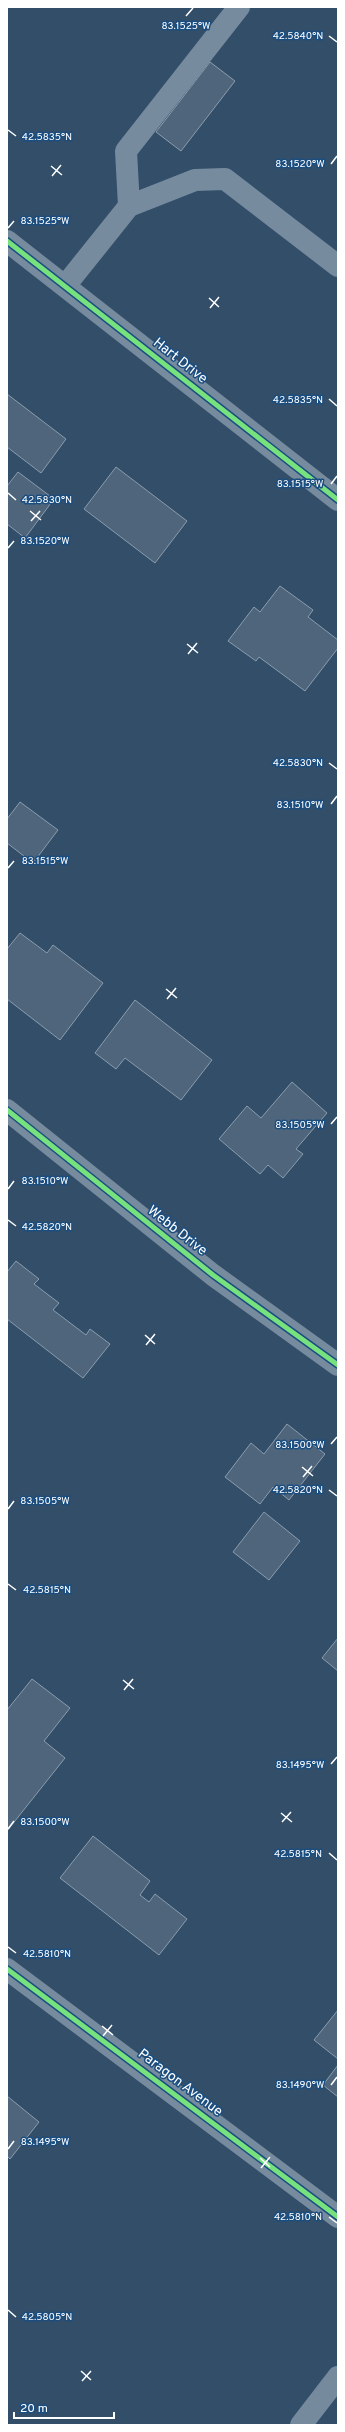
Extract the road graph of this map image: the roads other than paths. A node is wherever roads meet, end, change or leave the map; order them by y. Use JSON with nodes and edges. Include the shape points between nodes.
{"nodes":[{"id":1,"x":239,"y":7,"type":"edge"},
{"id":2,"x":129,"y":206,"type":"junction"},
{"id":3,"x":7,"y":241,"type":"edge"},
{"id":4,"x":338,"y":266,"type":"edge"},
{"id":5,"x":65,"y":286,"type":"junction"},
{"id":6,"x":338,"y":500,"type":"edge"},
{"id":7,"x":7,"y":1110,"type":"edge"},
{"id":8,"x":338,"y":1365,"type":"edge"},
{"id":9,"x":7,"y":1968,"type":"edge"},
{"id":10,"x":338,"y":2217,"type":"edge"},
{"id":11,"x":338,"y":2377,"type":"edge"},
{"id":12,"x":302,"y":2425,"type":"edge"}],
"edges":[{"from":1,"to":2,"type":"street","via":[[126,151]]},
{"from":2,"to":4,"type":"street","via":[[194,180],[225,179]]},
{"from":2,"to":5,"type":"street"},
{"from":3,"to":5,"type":"street","name":"Hart Drive"},
{"from":5,"to":6,"type":"street","name":"Hart Drive"},
{"from":7,"to":8,"type":"street","name":"Webb Drive","via":[[213,1275]]},
{"from":9,"to":10,"type":"street","name":"Paragon Avenue"},
{"from":11,"to":12,"type":"main road"}]}
